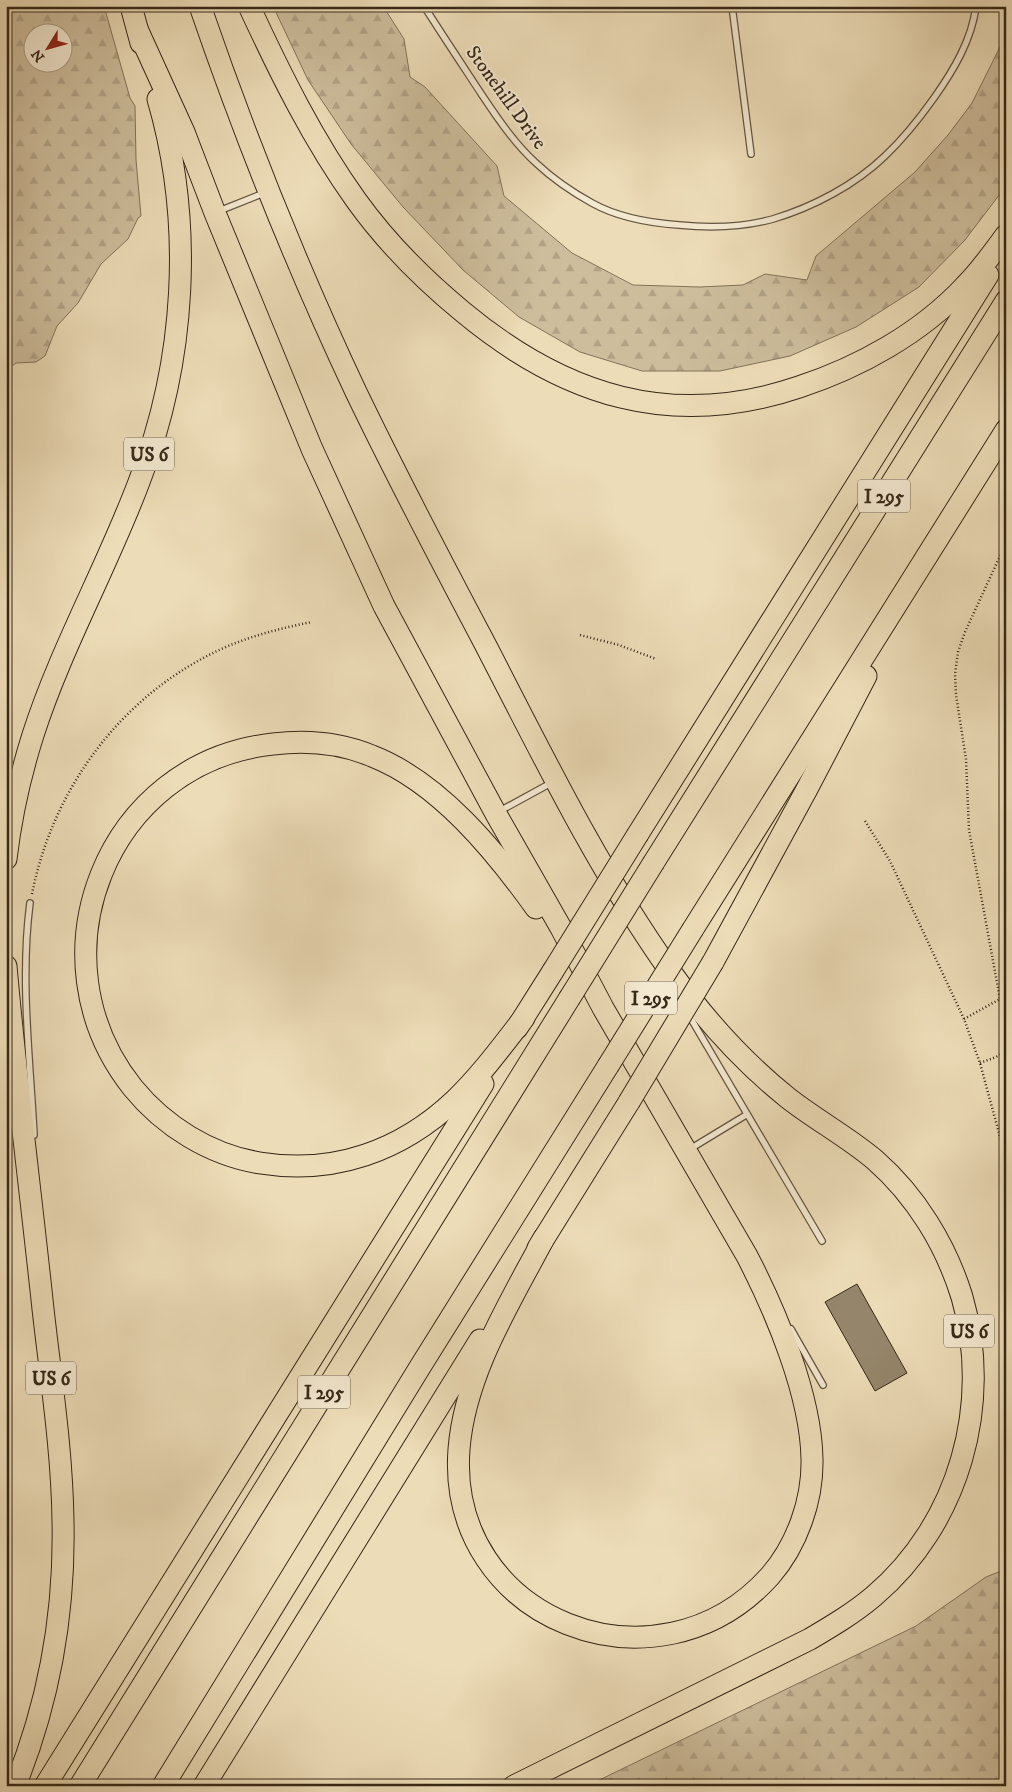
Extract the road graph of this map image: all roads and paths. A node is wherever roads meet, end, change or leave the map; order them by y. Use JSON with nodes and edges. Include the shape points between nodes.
{"nodes":[{"id":1,"x":131,"y":6,"type":"edge"},
{"id":2,"x":200,"y":6,"type":"edge"},
{"id":3,"x":249,"y":6,"type":"edge"},
{"id":4,"x":424,"y":6,"type":"edge"},
{"id":5,"x":732,"y":6,"type":"edge"},
{"id":6,"x":976,"y":6,"type":"edge"},
{"id":7,"x":138,"y":31,"type":"junction"},
{"id":8,"x":750,"y":154,"type":"dead end"},
{"id":9,"x":270,"y":191,"type":"junction"},
{"id":10,"x":215,"y":213,"type":"junction"},
{"id":11,"x":1006,"y":235,"type":"edge"},
{"id":12,"x":1006,"y":245,"type":"edge"},
{"id":13,"x":1006,"y":301,"type":"edge"},
{"id":14,"x":1006,"y":430,"type":"edge"},
{"id":15,"x":1006,"y":543,"type":"edge"},
{"id":16,"x":930,"y":552,"type":"junction"},
{"id":17,"x":312,"y":622,"type":"dead end"},
{"id":18,"x":580,"y":634,"type":"dead end"},
{"id":19,"x":656,"y":659,"type":"dead end"},
{"id":20,"x":555,"y":780,"type":"junction"},
{"id":21,"x":496,"y":814,"type":"junction"},
{"id":22,"x":865,"y":821,"type":"dead end"},
{"id":23,"x":597,"y":855,"type":"junction"},
{"id":24,"x":6,"y":859,"type":"edge"},
{"id":25,"x":30,"y":903,"type":"joint"},
{"id":26,"x":6,"y":966,"type":"edge"},
{"id":27,"x":672,"y":985,"type":"dead end"},
{"id":28,"x":682,"y":1002,"type":"dead end"},
{"id":29,"x":603,"y":1008,"type":"junction"},
{"id":30,"x":524,"y":1018,"type":"junction"},
{"id":31,"x":964,"y":1019,"type":"junction"},
{"id":32,"x":1006,"y":1051,"type":"edge"},
{"id":33,"x":980,"y":1063,"type":"junction"},
{"id":34,"x":746,"y":1115,"type":"junction"},
{"id":35,"x":34,"y":1145,"type":"dead end"},
{"id":36,"x":686,"y":1151,"type":"junction"},
{"id":37,"x":1006,"y":1159,"type":"edge"},
{"id":38,"x":37,"y":1194,"type":"dead end"},
{"id":39,"x":734,"y":1232,"type":"junction"},
{"id":40,"x":544,"y":1238,"type":"junction"},
{"id":41,"x":822,"y":1241,"type":"dead end"},
{"id":42,"x":43,"y":1304,"type":"junction"},
{"id":43,"x":784,"y":1317,"type":"dead end"},
{"id":44,"x":789,"y":1325,"type":"dead end"},
{"id":45,"x":823,"y":1385,"type":"dead end"},
{"id":46,"x":15,"y":1786,"type":"edge"},
{"id":47,"x":45,"y":1786,"type":"edge"},
{"id":48,"x":80,"y":1786,"type":"edge"},
{"id":49,"x":163,"y":1786,"type":"edge"},
{"id":50,"x":204,"y":1786,"type":"edge"},
{"id":51,"x":514,"y":1786,"type":"edge"}],
"edges":[{"from":1,"to":7,"type":"highway","number":"US 6"},
{"from":2,"to":9,"type":"highway","number":"US 6"},
{"from":3,"to":11,"type":"highway","via":[[322,149],[357,201],[394,246],[452,303],[514,350],[558,375],[606,394],[680,406],[730,404],[782,393],[832,375],[875,354],[934,315],[965,286]]},
{"from":4,"to":6,"type":"lane","name":"Stonehill Drive","via":[[495,113],[537,164],[593,204],[612,212],[658,223],[695,227],[772,219],[830,194],[870,169],[911,128],[942,86],[967,40]]},
{"from":5,"to":8,"type":"lane"},
{"from":7,"to":10,"type":"highway","via":[[184,132]]},
{"from":7,"to":24,"type":"highway","number":"US 6","via":[[168,137],[176,190],[180,271],[170,379],[139,482],[33,734],[12,814]]},
{"from":9,"to":10,"type":"lane"},
{"from":9,"to":20,"type":"highway","number":"US 6","via":[[357,394]]},
{"from":10,"to":21,"type":"highway","via":[[308,440],[366,570]]},
{"from":12,"to":30,"type":"highway","bridge":true},
{"from":13,"to":48,"type":"highway","number":"I 295","bridge":true},
{"from":14,"to":16,"type":"highway","number":"I 295"},
{"from":15,"to":31,"type":"path","via":[[964,632],[955,674],[966,758],[969,830],[1000,999]]},
{"from":16,"to":40,"type":"highway","bridge":true,"via":[[823,759],[712,962]]},
{"from":16,"to":49,"type":"highway","number":"I 295","bridge":true,"via":[[420,1367]]},
{"from":17,"to":25,"type":"path","via":[[250,638],[208,656],[172,677],[135,706],[90,757],[66,796],[41,860]]},
{"from":18,"to":19,"type":"path"},
{"from":20,"to":21,"type":"lane"},
{"from":20,"to":23,"type":"highway","number":"US 6"},
{"from":21,"to":29,"type":"highway"},
{"from":22,"to":31,"type":"path","via":[[890,861]]},
{"from":23,"to":27,"type":"lane"},
{"from":23,"to":51,"type":"highway","number":"US 6","via":[[670,971],[700,1010],[751,1066],[788,1098],[875,1160],[928,1222],[953,1271],[968,1322],[972,1404],[963,1457],[943,1509],[914,1554],[877,1594],[810,1639]]},
{"from":25,"to":35,"type":"lane","via":[[25,976]]},
{"from":26,"to":42,"type":"highway","number":"US 6"},
{"from":28,"to":34,"type":"lane"},
{"from":29,"to":30,"type":"highway","via":[[525,892],[457,815],[403,772],[374,756],[341,746],[304,743],[266,745],[227,755],[189,772],[156,796],[127,828],[105,865],[93,898],[86,932],[87,981],[100,1032],[116,1064],[137,1093],[164,1120],[196,1141],[252,1162],[319,1165],[352,1160],[389,1146],[423,1126],[456,1099]]},
{"from":29,"to":36,"type":"highway"},
{"from":30,"to":47,"type":"highway"},
{"from":31,"to":33,"type":"path"},
{"from":32,"to":33,"type":"path"},
{"from":33,"to":37,"type":"path"},
{"from":34,"to":36,"type":"lane"},
{"from":34,"to":41,"type":"lane"},
{"from":36,"to":39,"type":"highway"},
{"from":38,"to":42,"type":"lane"},
{"from":39,"to":40,"type":"highway","via":[[782,1332],[800,1389],[812,1458],[808,1499],[786,1555],[749,1597],[704,1624],[670,1635],[634,1638],[579,1629],[545,1613],[522,1596],[489,1561],[470,1526],[463,1501],[459,1449],[472,1389],[499,1325]]},
{"from":39,"to":43,"type":"lane"},
{"from":40,"to":50,"type":"highway"},
{"from":42,"to":46,"type":"highway","number":"US 6","via":[[61,1466],[62,1575],[57,1629],[47,1682]]},
{"from":44,"to":45,"type":"lane"}]}
